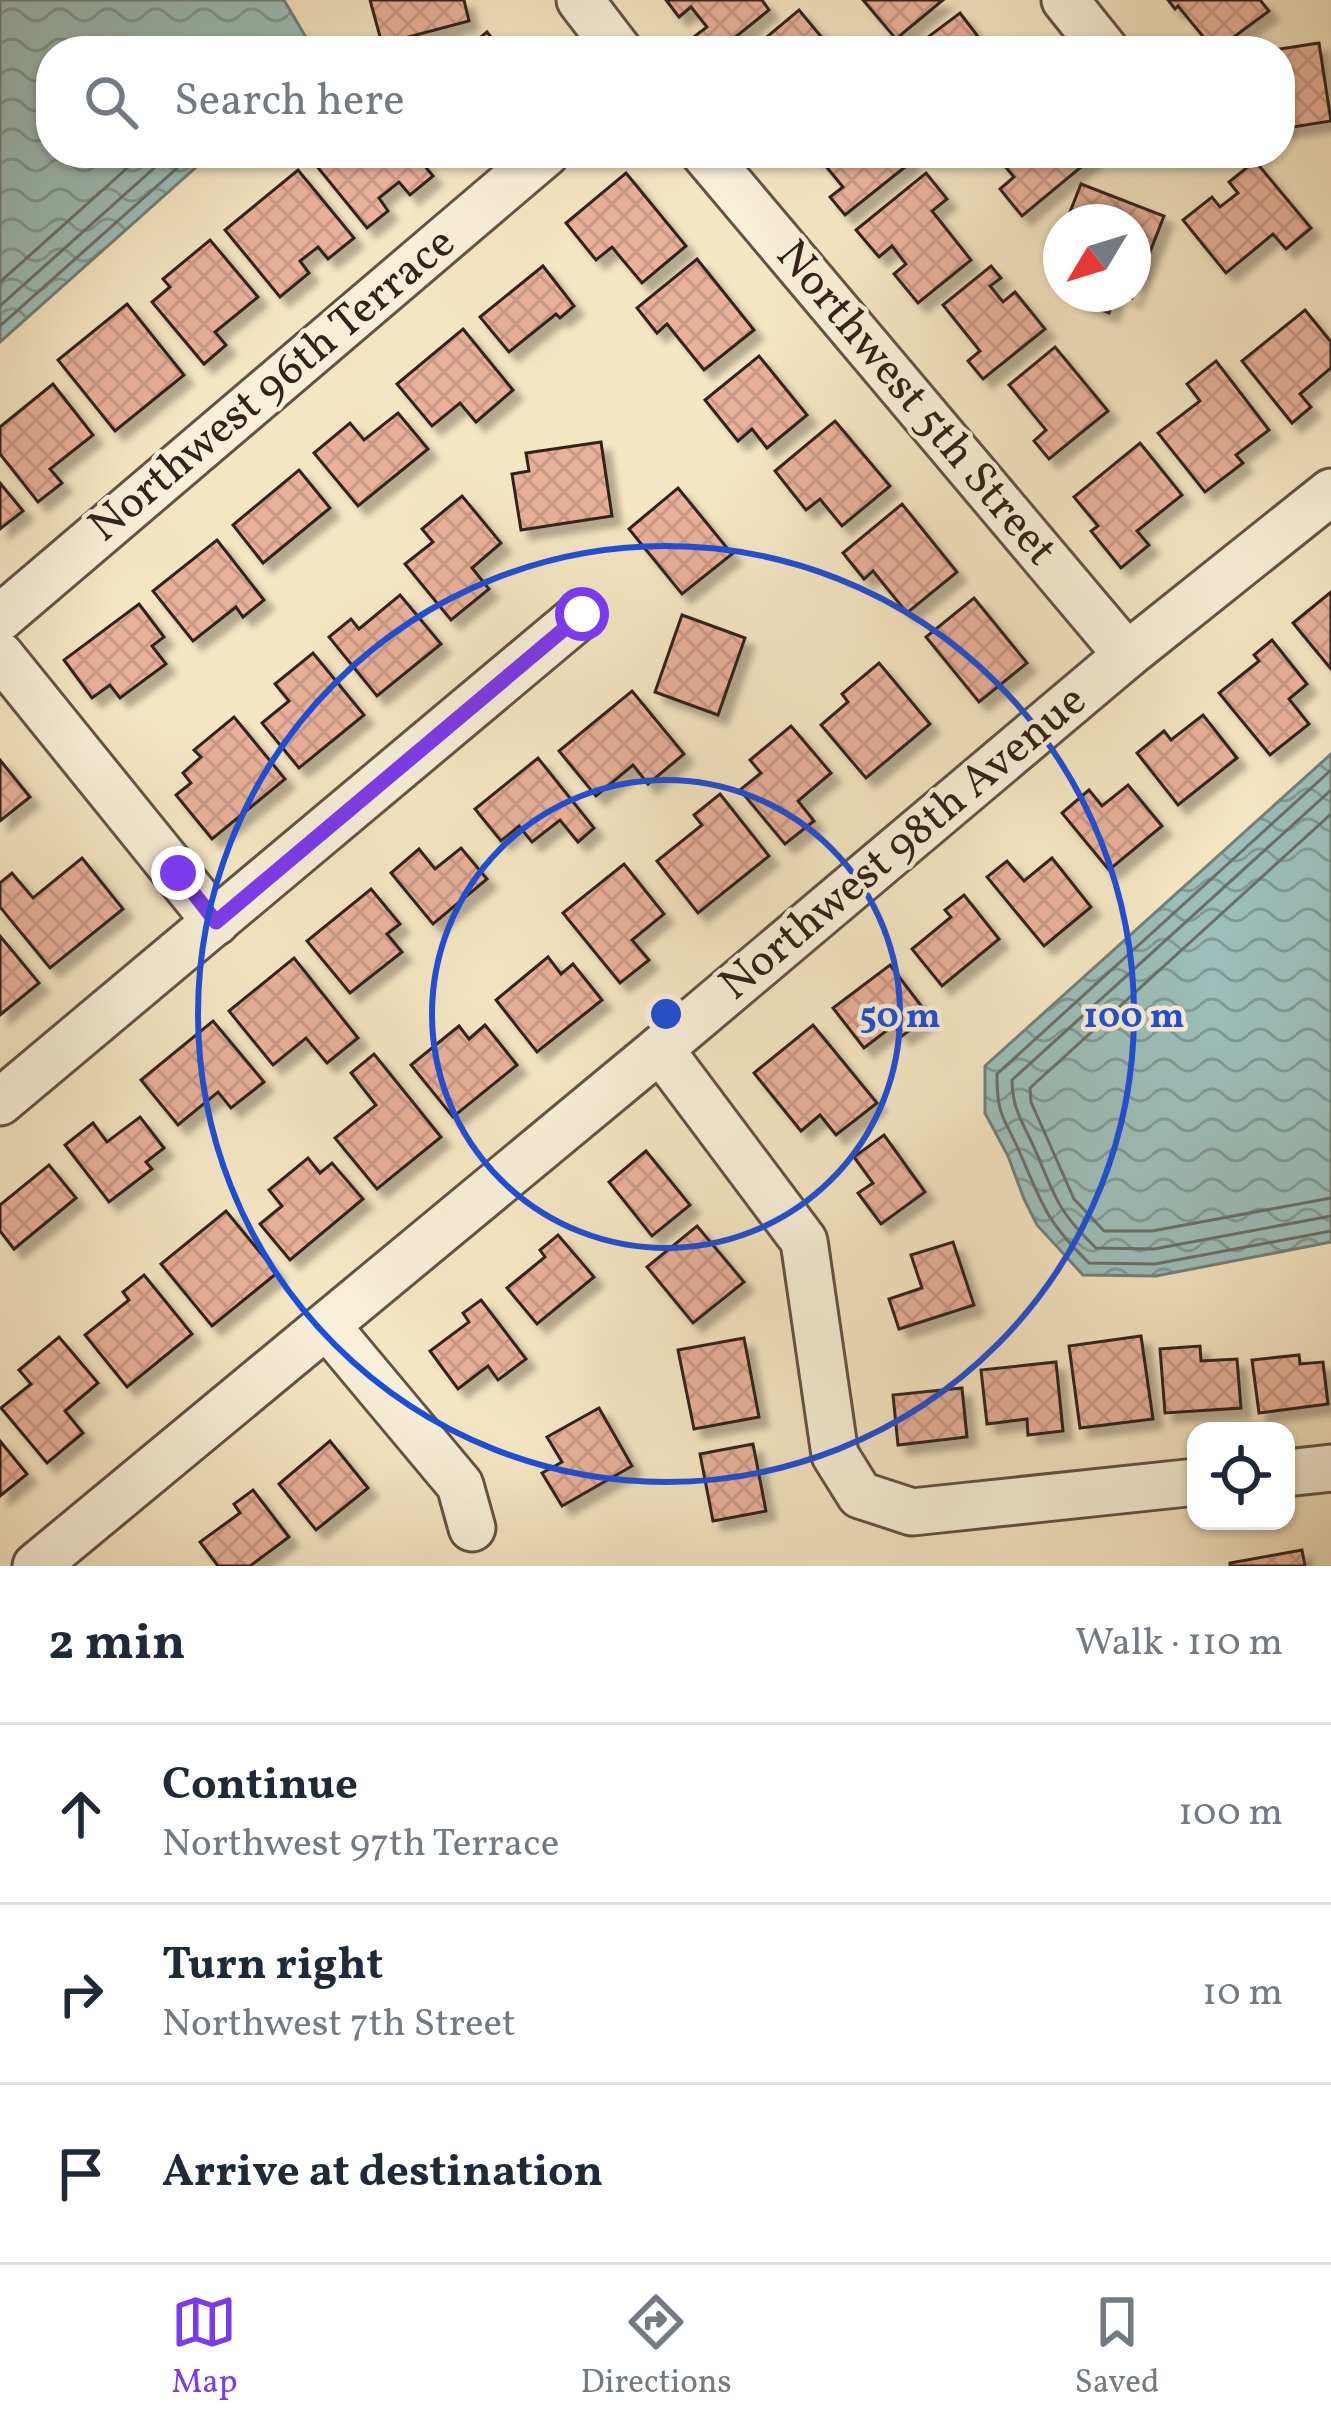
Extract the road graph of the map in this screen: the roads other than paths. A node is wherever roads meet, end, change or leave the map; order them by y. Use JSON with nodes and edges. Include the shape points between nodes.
{"nodes":[{"id":1,"x":580,"y":0,"type":"edge"},
{"id":2,"x":1065,"y":0,"type":"edge"},
{"id":3,"x":608,"y":36,"type":"edge"},
{"id":4,"x":1094,"y":36,"type":"edge"},
{"id":5,"x":529,"y":168,"type":"edge"},
{"id":6,"x":717,"y":168,"type":"edge"},
{"id":7,"x":1331,"y":491,"type":"edge"},
{"id":8,"x":582,"y":614,"type":"dead end"},
{"id":9,"x":0,"y":618,"type":"edge"},
{"id":10,"x":0,"y":655,"type":"edge"},
{"id":11,"x":1127,"y":656,"type":"junction"},
{"id":12,"x":216,"y":922,"type":"junction"},
{"id":13,"x":660,"y":1049,"type":"junction"},
{"id":14,"x":0,"y":1102,"type":"edge"},
{"id":15,"x":327,"y":1326,"type":"junction"},
{"id":16,"x":1331,"y":1468,"type":"edge"},
{"id":17,"x":1295,"y":1472,"type":"edge"},
{"id":18,"x":1187,"y":1483,"type":"edge"},
{"id":19,"x":472,"y":1528,"type":"dead end"},
{"id":20,"x":36,"y":1566,"type":"edge"}],
"edges":[{"from":1,"to":3,"type":"street"},
{"from":2,"to":4,"type":"street"},
{"from":5,"to":9,"type":"street","name":"Northwest 96th Terrace"},
{"from":6,"to":11,"type":"street","name":"Northwest 5th Street"},
{"from":7,"to":11,"type":"street","name":"Northwest 98th Avenue"},
{"from":8,"to":12,"type":"street"},
{"from":10,"to":12,"type":"street"},
{"from":11,"to":13,"type":"street","name":"Northwest 98th Avenue"},
{"from":12,"to":14,"type":"street"},
{"from":13,"to":15,"type":"street","name":"Northwest 98th Avenue"},
{"from":13,"to":18,"type":"street","via":[[804,1241],[835,1455],[860,1495],[912,1512]]},
{"from":15,"to":19,"type":"street","via":[[460,1486]]},
{"from":15,"to":20,"type":"street","name":"Northwest 98th Avenue"},
{"from":16,"to":17,"type":"street"}]}
